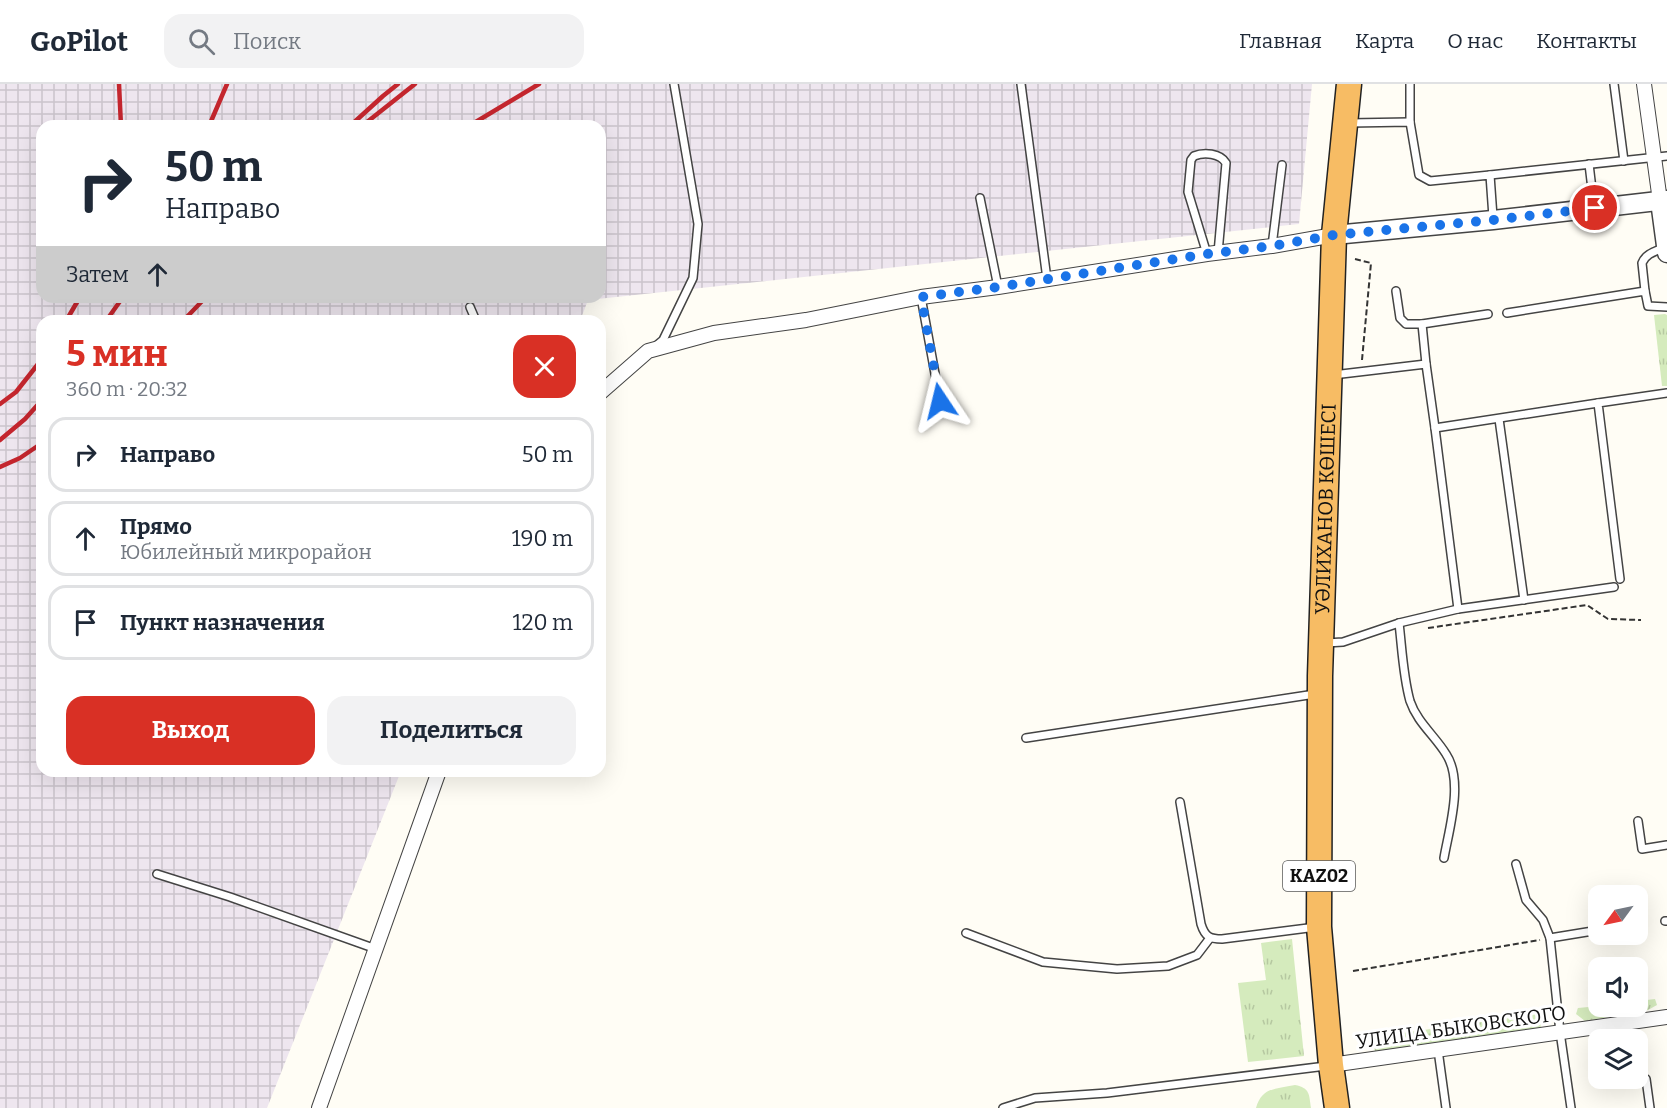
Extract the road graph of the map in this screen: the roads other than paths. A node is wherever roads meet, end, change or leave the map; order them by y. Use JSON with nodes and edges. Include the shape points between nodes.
{"nodes":[{"id":1,"x":674,"y":84,"type":"edge"},
{"id":2,"x":1021,"y":84,"type":"edge"},
{"id":3,"x":1349,"y":84,"type":"edge"},
{"id":4,"x":1410,"y":84,"type":"edge"},
{"id":5,"x":1614,"y":84,"type":"edge"},
{"id":6,"x":1644,"y":84,"type":"edge"},
{"id":7,"x":1410,"y":122,"type":"junction"},
{"id":8,"x":1345,"y":123,"type":"junction"},
{"id":9,"x":1660,"y":157,"type":"edge"},
{"id":10,"x":1624,"y":161,"type":"junction"},
{"id":11,"x":1589,"y":164,"type":"junction"},
{"id":12,"x":1282,"y":165,"type":"dead end"},
{"id":13,"x":1490,"y":175,"type":"junction"},
{"id":14,"x":980,"y":198,"type":"dead end"},
{"id":15,"x":1664,"y":200,"type":"edge"},
{"id":16,"x":1595,"y":208,"type":"junction"},
{"id":17,"x":1493,"y":220,"type":"junction"},
{"id":18,"x":1334,"y":235,"type":"junction"},
{"id":19,"x":1272,"y":246,"type":"junction"},
{"id":20,"x":1667,"y":250,"type":"edge"},
{"id":21,"x":1213,"y":254,"type":"junction"},
{"id":22,"x":1047,"y":279,"type":"junction"},
{"id":23,"x":998,"y":287,"type":"junction"},
{"id":24,"x":1396,"y":291,"type":"dead end"},
{"id":25,"x":1645,"y":291,"type":"junction"},
{"id":26,"x":921,"y":297,"type":"junction"},
{"id":27,"x":470,"y":307,"type":"dead end"},
{"id":28,"x":1667,"y":307,"type":"edge"},
{"id":29,"x":1507,"y":313,"type":"dead end"},
{"id":30,"x":1488,"y":314,"type":"dead end"},
{"id":31,"x":473,"y":315,"type":"edge"},
{"id":32,"x":1422,"y":324,"type":"junction"},
{"id":33,"x":648,"y":351,"type":"junction"},
{"id":34,"x":1426,"y":364,"type":"junction"},
{"id":35,"x":1331,"y":375,"type":"junction"},
{"id":36,"x":606,"y":388,"type":"edge"},
{"id":37,"x":1667,"y":393,"type":"edge"},
{"id":38,"x":940,"y":401,"type":"dead end"},
{"id":39,"x":1598,"y":403,"type":"junction"},
{"id":40,"x":1499,"y":418,"type":"junction"},
{"id":41,"x":1435,"y":428,"type":"junction"},
{"id":42,"x":1620,"y":579,"type":"dead end"},
{"id":43,"x":1614,"y":587,"type":"dead end"},
{"id":44,"x":1524,"y":600,"type":"junction"},
{"id":45,"x":1458,"y":609,"type":"junction"},
{"id":46,"x":1399,"y":623,"type":"junction"},
{"id":47,"x":1321,"y":644,"type":"junction"},
{"id":48,"x":1320,"y":693,"type":"junction"},
{"id":49,"x":1026,"y":738,"type":"dead end"},
{"id":50,"x":437,"y":777,"type":"edge"},
{"id":51,"x":1180,"y":802,"type":"dead end"},
{"id":52,"x":1638,"y":821,"type":"dead end"},
{"id":53,"x":1667,"y":845,"type":"edge"},
{"id":54,"x":1444,"y":858,"type":"dead end"},
{"id":55,"x":1516,"y":864,"type":"dead end"},
{"id":56,"x":157,"y":874,"type":"dead end"},
{"id":57,"x":1319,"y":927,"type":"junction"},
{"id":58,"x":1588,"y":932,"type":"edge"},
{"id":59,"x":966,"y":933,"type":"dead end"},
{"id":60,"x":1210,"y":938,"type":"junction"},
{"id":61,"x":1550,"y":938,"type":"junction"},
{"id":62,"x":376,"y":949,"type":"junction"},
{"id":63,"x":1667,"y":1017,"type":"edge"},
{"id":64,"x":1560,"y":1032,"type":"junction"},
{"id":65,"x":1438,"y":1050,"type":"junction"},
{"id":66,"x":1331,"y":1065,"type":"junction"},
{"id":67,"x":1647,"y":1089,"type":"edge"},
{"id":68,"x":319,"y":1108,"type":"edge"},
{"id":69,"x":1003,"y":1108,"type":"edge"},
{"id":70,"x":1337,"y":1108,"type":"edge"},
{"id":71,"x":1446,"y":1108,"type":"edge"},
{"id":72,"x":1571,"y":1108,"type":"edge"},
{"id":73,"x":1650,"y":1108,"type":"edge"}],
"edges":[{"from":1,"to":33,"type":"lane","via":[[698,224],[693,278],[663,340]]},
{"from":2,"to":22,"type":"lane"},
{"from":3,"to":8,"type":"highway","number":"KАZ02"},
{"from":4,"to":7,"type":"lane"},
{"from":5,"to":10,"type":"lane"},
{"from":6,"to":9,"type":"street"},
{"from":7,"to":8,"type":"lane"},
{"from":7,"to":13,"type":"lane","via":[[1419,175],[1430,181]]},
{"from":8,"to":18,"type":"highway","number":"KАZ02"},
{"from":9,"to":10,"type":"lane"},
{"from":9,"to":15,"type":"street"},
{"from":10,"to":11,"type":"lane"},
{"from":11,"to":13,"type":"lane"},
{"from":11,"to":16,"type":"lane"},
{"from":12,"to":19,"type":"lane"},
{"from":13,"to":17,"type":"lane"},
{"from":14,"to":23,"type":"lane"},
{"from":15,"to":16,"type":"street"},
{"from":15,"to":20,"type":"street"},
{"from":16,"to":17,"type":"street"},
{"from":17,"to":18,"type":"street"},
{"from":18,"to":19,"type":"street"},
{"from":18,"to":35,"type":"highway","number":"KАZ02"},
{"from":19,"to":21,"type":"street"},
{"from":20,"to":25,"type":"lane","via":[[1643,259]]},
{"from":21,"to":21,"type":"lane","via":[[1226,163],[1218,155],[1198,154],[1191,160],[1188,192]]},
{"from":21,"to":22,"type":"street"},
{"from":22,"to":23,"type":"street"},
{"from":23,"to":26,"type":"street"},
{"from":24,"to":32,"type":"lane","via":[[1402,322]]},
{"from":25,"to":28,"type":"lane","via":[[1647,306]]},
{"from":25,"to":29,"type":"lane"},
{"from":26,"to":33,"type":"street","via":[[714,333]]},
{"from":26,"to":38,"type":"lane"},
{"from":27,"to":31,"type":"lane"},
{"from":30,"to":32,"type":"lane"},
{"from":32,"to":34,"type":"lane"},
{"from":33,"to":36,"type":"street"},
{"from":34,"to":35,"type":"lane"},
{"from":34,"to":41,"type":"lane"},
{"from":35,"to":47,"type":"highway","name":"УӘЛИХАНОВ КӨШЕСІ","number":"KАZ02"},
{"from":37,"to":39,"type":"lane"},
{"from":39,"to":40,"type":"lane"},
{"from":39,"to":42,"type":"lane"},
{"from":40,"to":41,"type":"lane"},
{"from":40,"to":44,"type":"lane"},
{"from":41,"to":45,"type":"lane"},
{"from":43,"to":44,"type":"lane"},
{"from":44,"to":45,"type":"lane"},
{"from":45,"to":46,"type":"lane"},
{"from":46,"to":47,"type":"lane","via":[[1343,642]]},
{"from":46,"to":54,"type":"lane","via":[[1416,715],[1452,766],[1453,807]]},
{"from":47,"to":48,"type":"highway","number":"KАZ02"},
{"from":48,"to":49,"type":"lane"},
{"from":48,"to":57,"type":"highway","number":"KАZ02"},
{"from":50,"to":62,"type":"street"},
{"from":51,"to":60,"type":"lane","via":[[1201,924]]},
{"from":52,"to":53,"type":"lane","via":[[1642,849]]},
{"from":55,"to":61,"type":"lane","via":[[1526,900],[1543,920]]},
{"from":56,"to":62,"type":"lane"},
{"from":57,"to":60,"type":"lane"},
{"from":57,"to":66,"type":"highway","number":"KАZ02"},
{"from":58,"to":61,"type":"lane"},
{"from":59,"to":60,"type":"lane","via":[[1043,962],[1117,969],[1168,966],[1197,955]]},
{"from":61,"to":64,"type":"lane"},
{"from":62,"to":68,"type":"street"},
{"from":63,"to":64,"type":"street","name":"УЛИЦА БЫКОВСКОГО"},
{"from":64,"to":65,"type":"street","name":"УЛИЦА БЫКОВСКОГО"},
{"from":64,"to":72,"type":"lane"},
{"from":65,"to":66,"type":"street","name":"УЛИЦА БЫКОВСКОГО"},
{"from":65,"to":71,"type":"lane"},
{"from":66,"to":69,"type":"lane","via":[[1107,1093],[1035,1098]]},
{"from":66,"to":70,"type":"highway","number":"KАZ02"},
{"from":67,"to":73,"type":"lane"}]}
